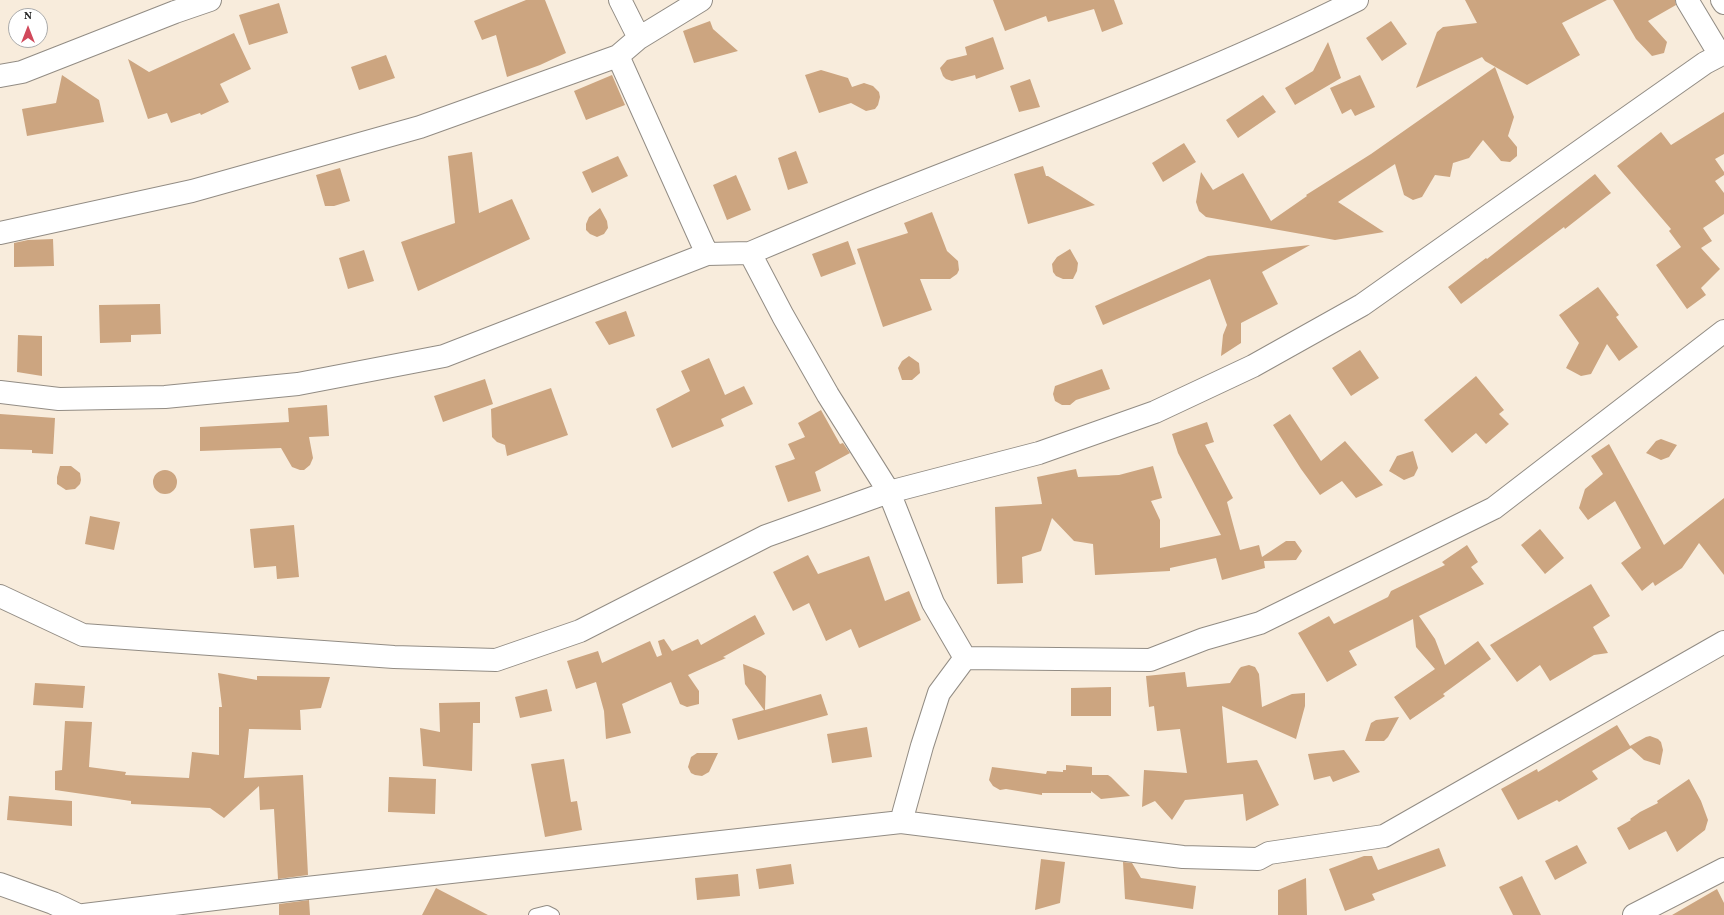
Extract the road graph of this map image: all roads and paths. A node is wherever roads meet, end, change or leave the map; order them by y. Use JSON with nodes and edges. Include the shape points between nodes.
{"nodes":[{"id":1,"x":210,"y":0,"type":"edge"},
{"id":2,"x":620,"y":0,"type":"edge"},
{"id":3,"x":701,"y":0,"type":"edge"},
{"id":4,"x":1357,"y":0,"type":"edge"},
{"id":5,"x":1687,"y":0,"type":"edge"},
{"id":6,"x":1722,"y":0,"type":"edge"},
{"id":7,"x":1724,"y":3,"type":"edge"},
{"id":8,"x":639,"y":38,"type":"junction"},
{"id":9,"x":1722,"y":54,"type":"edge"},
{"id":10,"x":618,"y":56,"type":"junction"},
{"id":11,"x":0,"y":76,"type":"edge"},
{"id":12,"x":0,"y":232,"type":"edge"},
{"id":13,"x":750,"y":253,"type":"junction"},
{"id":14,"x":707,"y":254,"type":"junction"},
{"id":15,"x":1724,"y":331,"type":"edge"},
{"id":16,"x":0,"y":392,"type":"edge"},
{"id":17,"x":889,"y":492,"type":"junction"},
{"id":18,"x":0,"y":596,"type":"edge"},
{"id":19,"x":1724,"y":642,"type":"edge"},
{"id":20,"x":965,"y":658,"type":"junction"},
{"id":21,"x":901,"y":822,"type":"junction"},
{"id":22,"x":1724,"y":869,"type":"edge"},
{"id":23,"x":0,"y":884,"type":"edge"},
{"id":24,"x":78,"y":915,"type":"edge"},
{"id":25,"x":84,"y":915,"type":"edge"},
{"id":26,"x":535,"y":915,"type":"edge"},
{"id":27,"x":552,"y":915,"type":"edge"},
{"id":28,"x":1634,"y":915,"type":"edge"}],
"edges":[{"from":1,"to":11,"type":"street","via":[[22,72]]},
{"from":2,"to":8,"type":"street"},
{"from":3,"to":8,"type":"street"},
{"from":4,"to":13,"type":"street","via":[[1313,22],[1127,103],[885,197]]},
{"from":5,"to":9,"type":"street"},
{"from":6,"to":7,"type":"street"},
{"from":8,"to":10,"type":"street"},
{"from":9,"to":17,"type":"street","via":[[1705,63],[1362,305],[1253,366],[1155,412],[1040,453]]},
{"from":10,"to":12,"type":"street","via":[[407,131],[192,191]]},
{"from":10,"to":14,"type":"street"},
{"from":13,"to":14,"type":"street"},
{"from":13,"to":17,"type":"street","via":[[828,395]]},
{"from":14,"to":16,"type":"street","via":[[444,356],[298,384],[165,398],[59,399]]},
{"from":15,"to":20,"type":"street","via":[[1494,508],[1260,623],[1204,639],[1150,660]]},
{"from":17,"to":18,"type":"street","via":[[766,536],[580,632],[496,660],[386,656],[83,635]]},
{"from":17,"to":20,"type":"street","via":[[933,602]]},
{"from":19,"to":21,"type":"street","via":[[1384,836],[1269,853],[1258,859],[1183,857]]},
{"from":20,"to":21,"type":"street","via":[[940,692]]},
{"from":21,"to":25,"type":"street"},
{"from":22,"to":28,"type":"street"},
{"from":23,"to":24,"type":"street"},
{"from":26,"to":27,"type":"lane","via":[[547,912]]}]}
